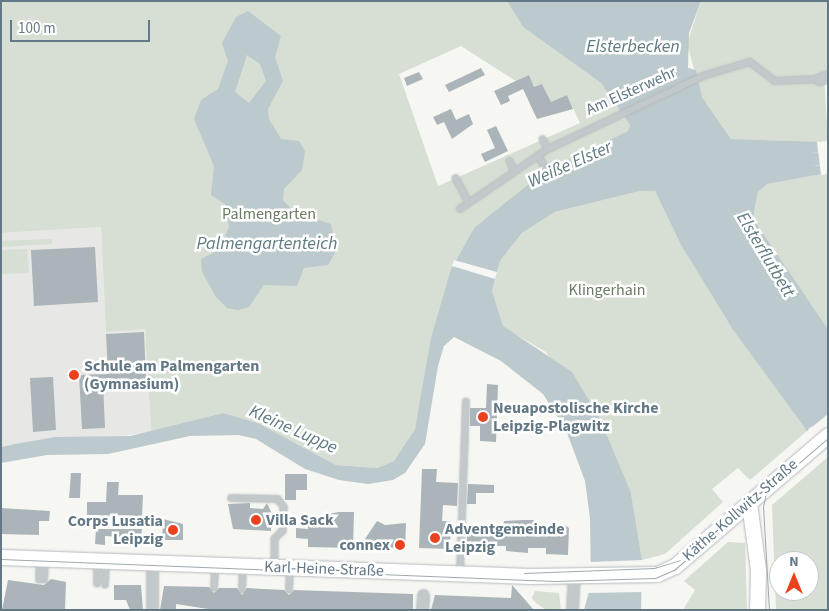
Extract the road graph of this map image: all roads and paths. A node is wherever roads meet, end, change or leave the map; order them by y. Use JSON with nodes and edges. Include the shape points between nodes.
{"nodes":[{"id":1,"x":824,"y":78,"type":"edge"},
{"id":2,"x":543,"y":139,"type":"dead end"},
{"id":3,"x":548,"y":149,"type":"junction"},
{"id":4,"x":538,"y":155,"type":"junction"},
{"id":5,"x":510,"y":161,"type":"dead end"},
{"id":6,"x":514,"y":170,"type":"junction"},
{"id":7,"x":547,"y":170,"type":"dead end"},
{"id":8,"x":456,"y":178,"type":"dead end"},
{"id":9,"x":469,"y":202,"type":"junction"},
{"id":10,"x":460,"y":209,"type":"dead end"},
{"id":11,"x":466,"y":402,"type":"dead end"},
{"id":12,"x":828,"y":435,"type":"edge"},
{"id":13,"x":231,"y":498,"type":"dead end"},
{"id":14,"x":749,"y":503,"type":"junction"},
{"id":15,"x":1,"y":557,"type":"edge"},
{"id":16,"x":42,"y":559,"type":"junction"},
{"id":17,"x":102,"y":561,"type":"junction"},
{"id":18,"x":152,"y":563,"type":"junction"},
{"id":19,"x":215,"y":565,"type":"junction"},
{"id":20,"x":243,"y":566,"type":"junction"},
{"id":21,"x":275,"y":567,"type":"junction"},
{"id":22,"x":290,"y":568,"type":"junction"},
{"id":23,"x":460,"y":574,"type":"junction"},
{"id":24,"x":647,"y":574,"type":"joint"},
{"id":25,"x":580,"y":576,"type":"junction"},
{"id":26,"x":41,"y":580,"type":"dead end"},
{"id":27,"x":97,"y":584,"type":"dead end"},
{"id":28,"x":106,"y":585,"type":"dead end"},
{"id":29,"x":214,"y":588,"type":"dead end"},
{"id":30,"x":242,"y":590,"type":"dead end"},
{"id":31,"x":289,"y":590,"type":"dead end"},
{"id":32,"x":423,"y":595,"type":"dead end"},
{"id":33,"x":152,"y":610,"type":"edge"},
{"id":34,"x":422,"y":610,"type":"edge"},
{"id":35,"x":572,"y":610,"type":"edge"},
{"id":36,"x":757,"y":610,"type":"edge"}],
"edges":[{"from":1,"to":3,"type":"lane","name":"Am Elsterwehr","via":[[775,81],[750,62],[703,76]]},
{"from":2,"to":3,"type":"lane"},
{"from":3,"to":4,"type":"lane","name":"Am Elsterwehr"},
{"from":4,"to":6,"type":"lane","name":"Am Elsterwehr"},
{"from":4,"to":7,"type":"lane"},
{"from":5,"to":6,"type":"lane"},
{"from":6,"to":9,"type":"lane","name":"Am Elsterwehr"},
{"from":8,"to":9,"type":"lane"},
{"from":9,"to":10,"type":"lane","name":"Am Elsterwehr"},
{"from":11,"to":23,"type":"lane"},
{"from":12,"to":14,"type":"main road","name":"Käthe-Kollwitz-Straße"},
{"from":13,"to":21,"type":"lane","via":[[278,499],[284,507],[284,531],[275,539]]},
{"from":14,"to":24,"type":"main road","name":"Käthe-Kollwitz-Straße","via":[[675,566]]},
{"from":14,"to":36,"type":"main road","via":[[758,570]]},
{"from":15,"to":16,"type":"main road","name":"Karl-Heine-Straße"},
{"from":16,"to":17,"type":"main road","name":"Karl-Heine-Straße"},
{"from":16,"to":26,"type":"lane"},
{"from":17,"to":18,"type":"main road","name":"Karl-Heine-Straße"},
{"from":17,"to":27,"type":"lane"},
{"from":17,"to":28,"type":"lane"},
{"from":18,"to":19,"type":"main road","name":"Karl-Heine-Straße"},
{"from":18,"to":33,"type":"street"},
{"from":19,"to":20,"type":"main road","name":"Karl-Heine-Straße"},
{"from":19,"to":29,"type":"lane"},
{"from":20,"to":21,"type":"main road","name":"Karl-Heine-Straße"},
{"from":20,"to":30,"type":"lane"},
{"from":21,"to":22,"type":"main road","name":"Karl-Heine-Straße"},
{"from":22,"to":23,"type":"main road","name":"Karl-Heine-Straße"},
{"from":22,"to":31,"type":"lane"},
{"from":23,"to":25,"type":"main road","name":"Karl-Heine-Straße"},
{"from":24,"to":25,"type":"main road","name":"Karl-Heine-Straße"},
{"from":25,"to":35,"type":"street"},
{"from":32,"to":34,"type":"street"}]}
